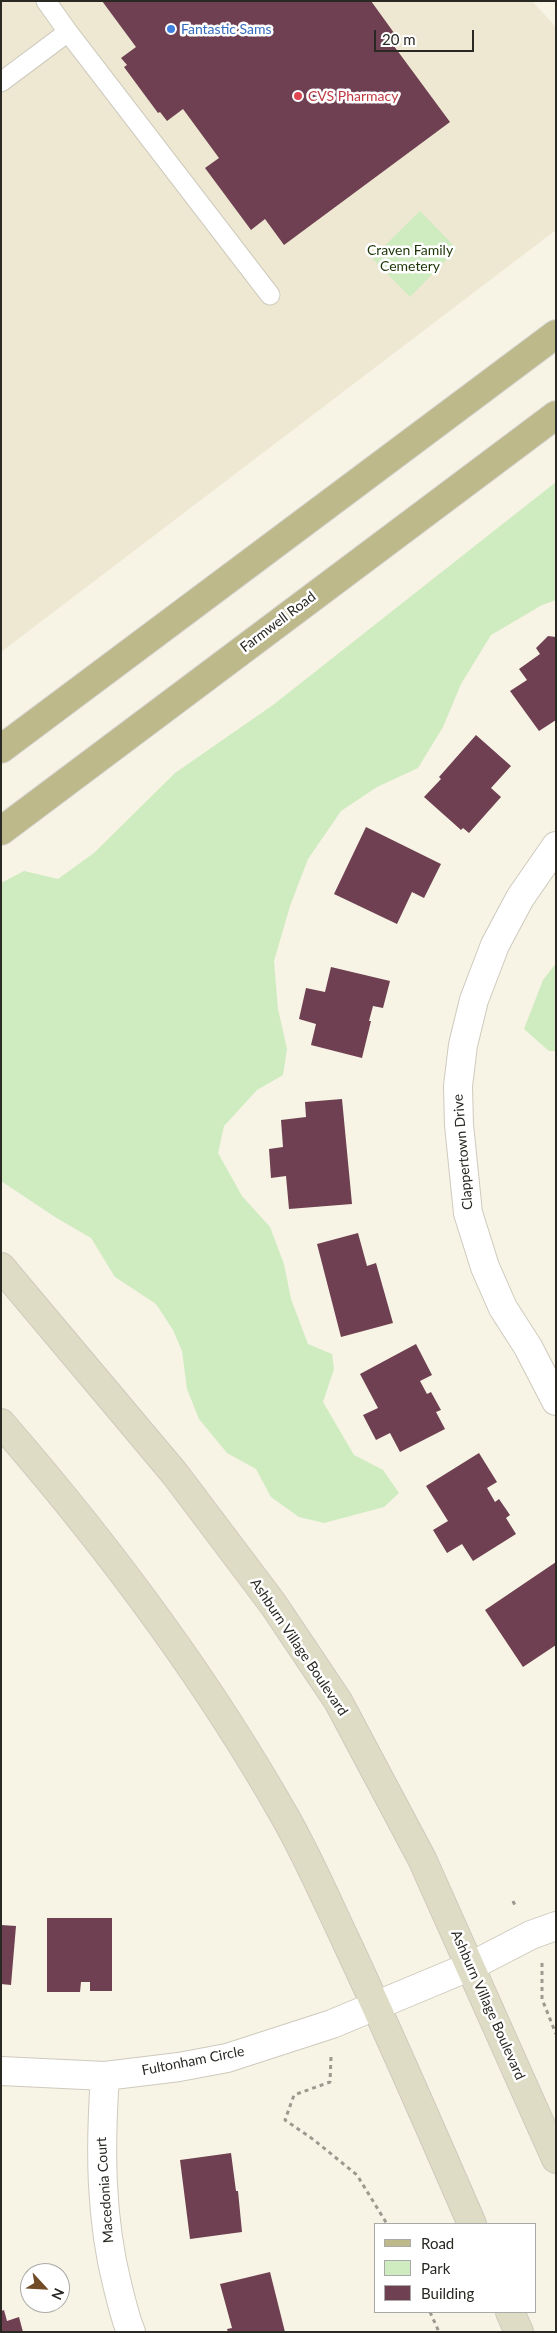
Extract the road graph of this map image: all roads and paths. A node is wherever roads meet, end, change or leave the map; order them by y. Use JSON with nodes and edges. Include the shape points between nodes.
{"nodes":[{"id":1,"x":46,"y":1,"type":"edge"},
{"id":2,"x":68,"y":32,"type":"junction"},
{"id":3,"x":1,"y":82,"type":"edge"},
{"id":4,"x":270,"y":295,"type":"dead end"},
{"id":5,"x":556,"y":334,"type":"edge"},
{"id":6,"x":556,"y":415,"type":"edge"},
{"id":7,"x":1,"y":749,"type":"edge"},
{"id":8,"x":1,"y":831,"type":"edge"},
{"id":9,"x":556,"y":846,"type":"edge"},
{"id":10,"x":1,"y":1268,"type":"edge"},
{"id":11,"x":556,"y":1401,"type":"edge"},
{"id":12,"x":1,"y":1423,"type":"edge"},
{"id":13,"x":556,"y":1926,"type":"edge"},
{"id":14,"x":471,"y":1966,"type":"junction"},
{"id":15,"x":376,"y":2006,"type":"junction"},
{"id":16,"x":332,"y":2024,"type":"junction"},
{"id":17,"x":1,"y":2071,"type":"edge"},
{"id":18,"x":106,"y":2076,"type":"junction"},
{"id":19,"x":556,"y":2159,"type":"edge"},
{"id":20,"x":386,"y":2223,"type":"edge"},
{"id":21,"x":472,"y":2223,"type":"edge"},
{"id":22,"x":430,"y":2313,"type":"edge"},
{"id":23,"x":510,"y":2313,"type":"edge"},
{"id":24,"x":131,"y":2332,"type":"edge"},
{"id":25,"x":439,"y":2332,"type":"edge"},
{"id":26,"x":519,"y":2332,"type":"edge"}],
"edges":[{"from":1,"to":2,"type":"lane"},
{"from":2,"to":3,"type":"lane"},
{"from":2,"to":4,"type":"lane"},
{"from":5,"to":7,"type":"main road"},
{"from":6,"to":8,"type":"main road","name":"Farmwell Road"},
{"from":9,"to":11,"type":"street","name":"Clappertown Drive","via":[[520,898],[495,945],[474,1000],[463,1045],[458,1086],[468,1213],[485,1267],[503,1308]]},
{"from":10,"to":14,"type":"main road","name":"Ashburn Village Boulevard","via":[[175,1474],[273,1604],[338,1701],[422,1859]]},
{"from":12,"to":15,"type":"main road","via":[[69,1502],[199,1677],[284,1815]]},
{"from":13,"to":14,"type":"street","name":"Fultonham Circle","via":[[531,1935]]},
{"from":14,"to":15,"type":"street","name":"Fultonham Circle"},
{"from":14,"to":19,"type":"main road","name":"Ashburn Village Boulevard"},
{"from":15,"to":16,"type":"street","name":"Fultonham Circle"},
{"from":15,"to":21,"type":"main road"},
{"from":16,"to":18,"type":"street","name":"Fultonham Circle","via":[[227,2058]]},
{"from":16,"to":20,"type":"path","via":[[330,2082],[294,2095],[285,2120],[357,2175]]},
{"from":17,"to":18,"type":"street","name":"Fultonham Circle"},
{"from":18,"to":24,"type":"street","name":"Macedonia Court","via":[[101,2143],[105,2230]]},
{"from":22,"to":25,"type":"path"},
{"from":23,"to":26,"type":"main road"}]}
